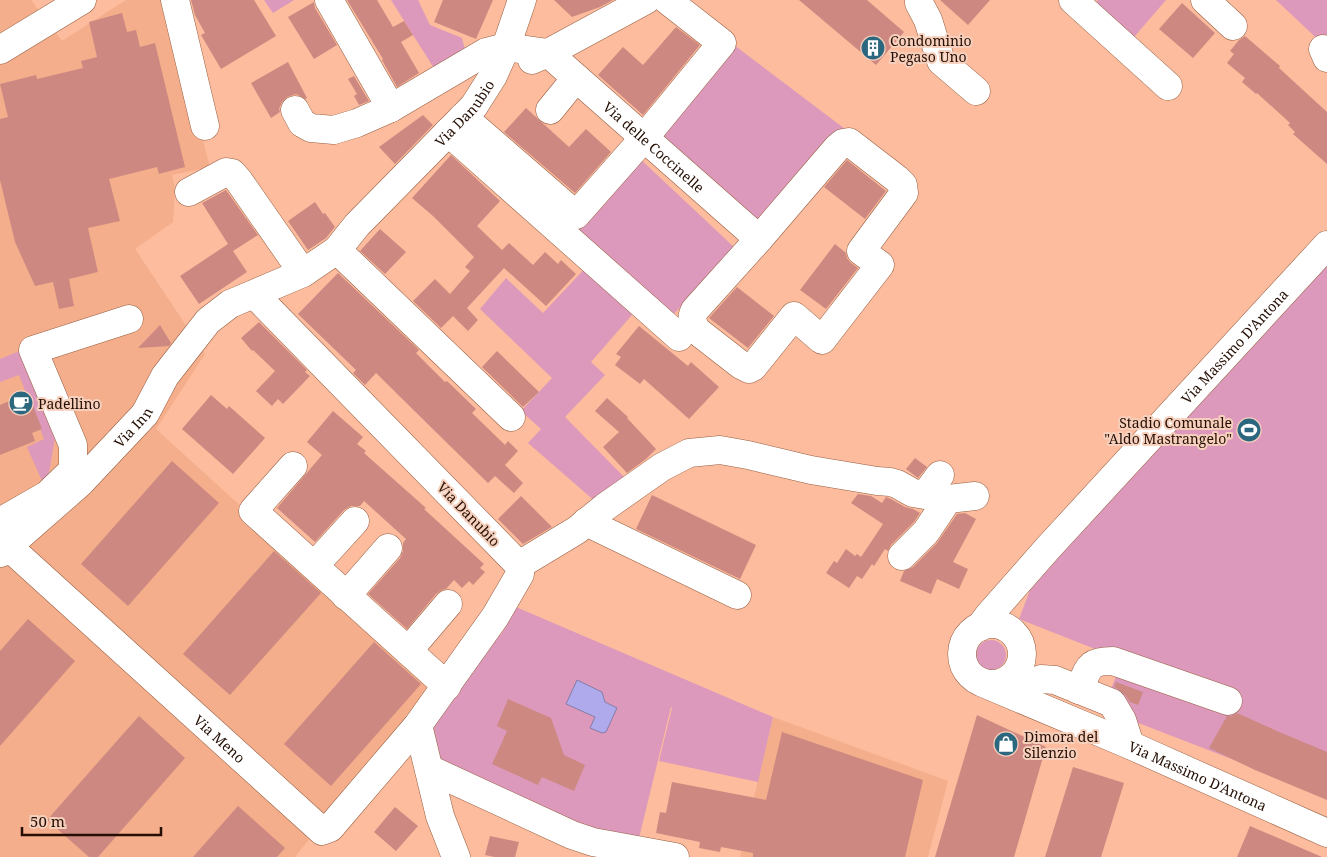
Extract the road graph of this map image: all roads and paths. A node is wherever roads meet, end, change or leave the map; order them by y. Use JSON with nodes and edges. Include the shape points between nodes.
{"nodes":[{"id":1,"x":175,"y":0,"type":"edge"},
{"id":2,"x":329,"y":0,"type":"edge"},
{"id":3,"x":522,"y":0,"type":"edge"},
{"id":4,"x":646,"y":0,"type":"edge"},
{"id":5,"x":667,"y":0,"type":"edge"},
{"id":6,"x":920,"y":0,"type":"edge"},
{"id":7,"x":1073,"y":0,"type":"edge"},
{"id":8,"x":1205,"y":0,"type":"edge"},
{"id":9,"x":76,"y":2,"type":"edge"},
{"id":10,"x":1233,"y":26,"type":"dead end"},
{"id":11,"x":506,"y":47,"type":"junction"},
{"id":12,"x":0,"y":50,"type":"edge"},
{"id":13,"x":548,"y":53,"type":"junction"},
{"id":14,"x":576,"y":78,"type":"junction"},
{"id":15,"x":1168,"y":86,"type":"dead end"},
{"id":16,"x":486,"y":87,"type":"junction"},
{"id":17,"x":976,"y":91,"type":"dead end"},
{"id":18,"x":391,"y":108,"type":"junction"},
{"id":19,"x":295,"y":110,"type":"dead end"},
{"id":20,"x":550,"y":110,"type":"dead end"},
{"id":21,"x":455,"y":125,"type":"junction"},
{"id":22,"x":206,"y":126,"type":"dead end"},
{"id":23,"x":644,"y":138,"type":"junction"},
{"id":24,"x":189,"y":192,"type":"dead end"},
{"id":25,"x":759,"y":239,"type":"junction"},
{"id":26,"x":1327,"y":245,"type":"edge"},
{"id":27,"x":338,"y":250,"type":"junction"},
{"id":28,"x":303,"y":273,"type":"junction"},
{"id":29,"x":255,"y":294,"type":"junction"},
{"id":30,"x":129,"y":319,"type":"dead end"},
{"id":31,"x":679,"y":337,"type":"dead end"},
{"id":32,"x":511,"y":417,"type":"dead end"},
{"id":33,"x":293,"y":466,"type":"dead end"},
{"id":34,"x":58,"y":493,"type":"junction"},
{"id":35,"x":934,"y":496,"type":"junction"},
{"id":36,"x":975,"y":496,"type":"dead end"},
{"id":37,"x":355,"y":521,"type":"dead end"},
{"id":38,"x":586,"y":522,"type":"junction"},
{"id":39,"x":6,"y":536,"type":"edge"},
{"id":40,"x":388,"y":548,"type":"dead end"},
{"id":41,"x":902,"y":556,"type":"dead end"},
{"id":42,"x":519,"y":565,"type":"junction"},
{"id":43,"x":314,"y":566,"type":"junction"},
{"id":44,"x":1020,"y":581,"type":"junction"},
{"id":45,"x":737,"y":595,"type":"dead end"},
{"id":46,"x":346,"y":596,"type":"junction"},
{"id":47,"x":448,"y":604,"type":"dead end"},
{"id":48,"x":980,"y":627,"type":"junction"},
{"id":49,"x":1008,"y":629,"type":"junction"},
{"id":50,"x":408,"y":651,"type":"junction"},
{"id":51,"x":1022,"y":655,"type":"junction"},
{"id":52,"x":1033,"y":682,"type":"junction"},
{"id":53,"x":984,"y":683,"type":"junction"},
{"id":54,"x":447,"y":686,"type":"junction"},
{"id":55,"x":1080,"y":690,"type":"junction"},
{"id":56,"x":1228,"y":701,"type":"dead end"},
{"id":57,"x":1067,"y":719,"type":"junction"},
{"id":58,"x":418,"y":726,"type":"junction"},
{"id":59,"x":1130,"y":745,"type":"junction"},
{"id":60,"x":429,"y":769,"type":"junction"},
{"id":61,"x":1327,"y":833,"type":"edge"},
{"id":62,"x":456,"y":857,"type":"edge"},
{"id":63,"x":675,"y":857,"type":"edge"}],
"edges":[{"from":1,"to":22,"type":"street"},
{"from":2,"to":18,"type":"street"},
{"from":3,"to":11,"type":"street","name":"Via Danubio"},
{"from":4,"to":13,"type":"street"},
{"from":5,"to":23,"type":"street","via":[[722,43]]},
{"from":6,"to":17,"type":"street","via":[[941,61]]},
{"from":7,"to":15,"type":"street"},
{"from":8,"to":10,"type":"street"},
{"from":9,"to":12,"type":"street"},
{"from":11,"to":13,"type":"street"},
{"from":11,"to":16,"type":"street","name":"Via Danubio"},
{"from":11,"to":18,"type":"street","via":[[486,52]]},
{"from":13,"to":14,"type":"street","name":"Via delle Coccinelle"},
{"from":13,"to":16,"type":"street","via":[[519,66]]},
{"from":14,"to":20,"type":"street"},
{"from":14,"to":23,"type":"street","name":"Via delle Coccinelle"},
{"from":16,"to":21,"type":"street","name":"Via Danubio","via":[[474,106]]},
{"from":18,"to":19,"type":"street","via":[[334,130],[311,128],[302,122]]},
{"from":21,"to":23,"type":"street","via":[[576,215]]},
{"from":21,"to":27,"type":"street","name":"Via Danubio","via":[[357,225]]},
{"from":21,"to":31,"type":"street"},
{"from":23,"to":25,"type":"street","name":"Via delle Coccinelle"},
{"from":24,"to":28,"type":"street","via":[[226,172],[232,173]]},
{"from":25,"to":25,"type":"street","via":[[692,316],[696,330],[749,369],[794,316],[822,340],[880,265],[861,251],[904,193],[903,185],[848,142],[843,143]]},
{"from":26,"to":44,"type":"street","name":"Via Massimo D'Antona"},
{"from":27,"to":28,"type":"street","name":"Via Danubio"},
{"from":27,"to":32,"type":"street"},
{"from":28,"to":29,"type":"street","name":"Via Danubio"},
{"from":29,"to":34,"type":"street","name":"Via Inn","via":[[230,304],[208,321],[165,376],[145,414],[80,483]]},
{"from":29,"to":42,"type":"street","name":"Via Danubio"},
{"from":30,"to":34,"type":"street","via":[[33,350],[73,445],[73,470]]},
{"from":33,"to":43,"type":"street","via":[[254,511]]},
{"from":34,"to":39,"type":"street","name":"Via Inn"},
{"from":35,"to":36,"type":"street","via":[[948,499]]},
{"from":35,"to":38,"type":"street","via":[[912,493],[890,482],[811,470],[720,450],[689,453],[662,467]]},
{"from":35,"to":41,"type":"street","via":[[926,532]]},
{"from":37,"to":43,"type":"street"},
{"from":38,"to":42,"type":"street"},
{"from":38,"to":45,"type":"street"},
{"from":39,"to":58,"type":"street","name":"Via Meno","via":[[322,831],[330,828]]},
{"from":40,"to":46,"type":"street"},
{"from":42,"to":54,"type":"street","via":[[520,574],[496,617]]},
{"from":43,"to":46,"type":"street"},
{"from":44,"to":48,"type":"street","name":"Via Massimo D'Antona"},
{"from":44,"to":49,"type":"street","name":"Via Massimo D'Antona"},
{"from":46,"to":50,"type":"street"},
{"from":47,"to":50,"type":"street"},
{"from":48,"to":49,"type":"street","via":[[989,624]]},
{"from":48,"to":53,"type":"street","via":[[971,633],[962,651],[967,671]]},
{"from":49,"to":51,"type":"street","via":[[1019,640]]},
{"from":50,"to":54,"type":"street"},
{"from":51,"to":52,"type":"street","name":"Via Massimo D'Antona"},
{"from":51,"to":53,"type":"street","via":[[1010,679],[1002,683]]},
{"from":52,"to":55,"type":"street","via":[[1041,678],[1055,680]]},
{"from":52,"to":57,"type":"street","name":"Via Massimo D'Antona"},
{"from":53,"to":57,"type":"street","name":"Via Massimo D'Antona"},
{"from":54,"to":58,"type":"street"},
{"from":55,"to":56,"type":"street","via":[[1089,667],[1099,661],[1113,661]]},
{"from":55,"to":59,"type":"street","via":[[1112,703]]},
{"from":57,"to":59,"type":"street","name":"Via Massimo D'Antona"},
{"from":58,"to":60,"type":"street"},
{"from":59,"to":61,"type":"street","name":"Via Massimo D'Antona"},
{"from":60,"to":62,"type":"street","via":[[440,816]]},
{"from":60,"to":63,"type":"street","via":[[572,835]]}]}
